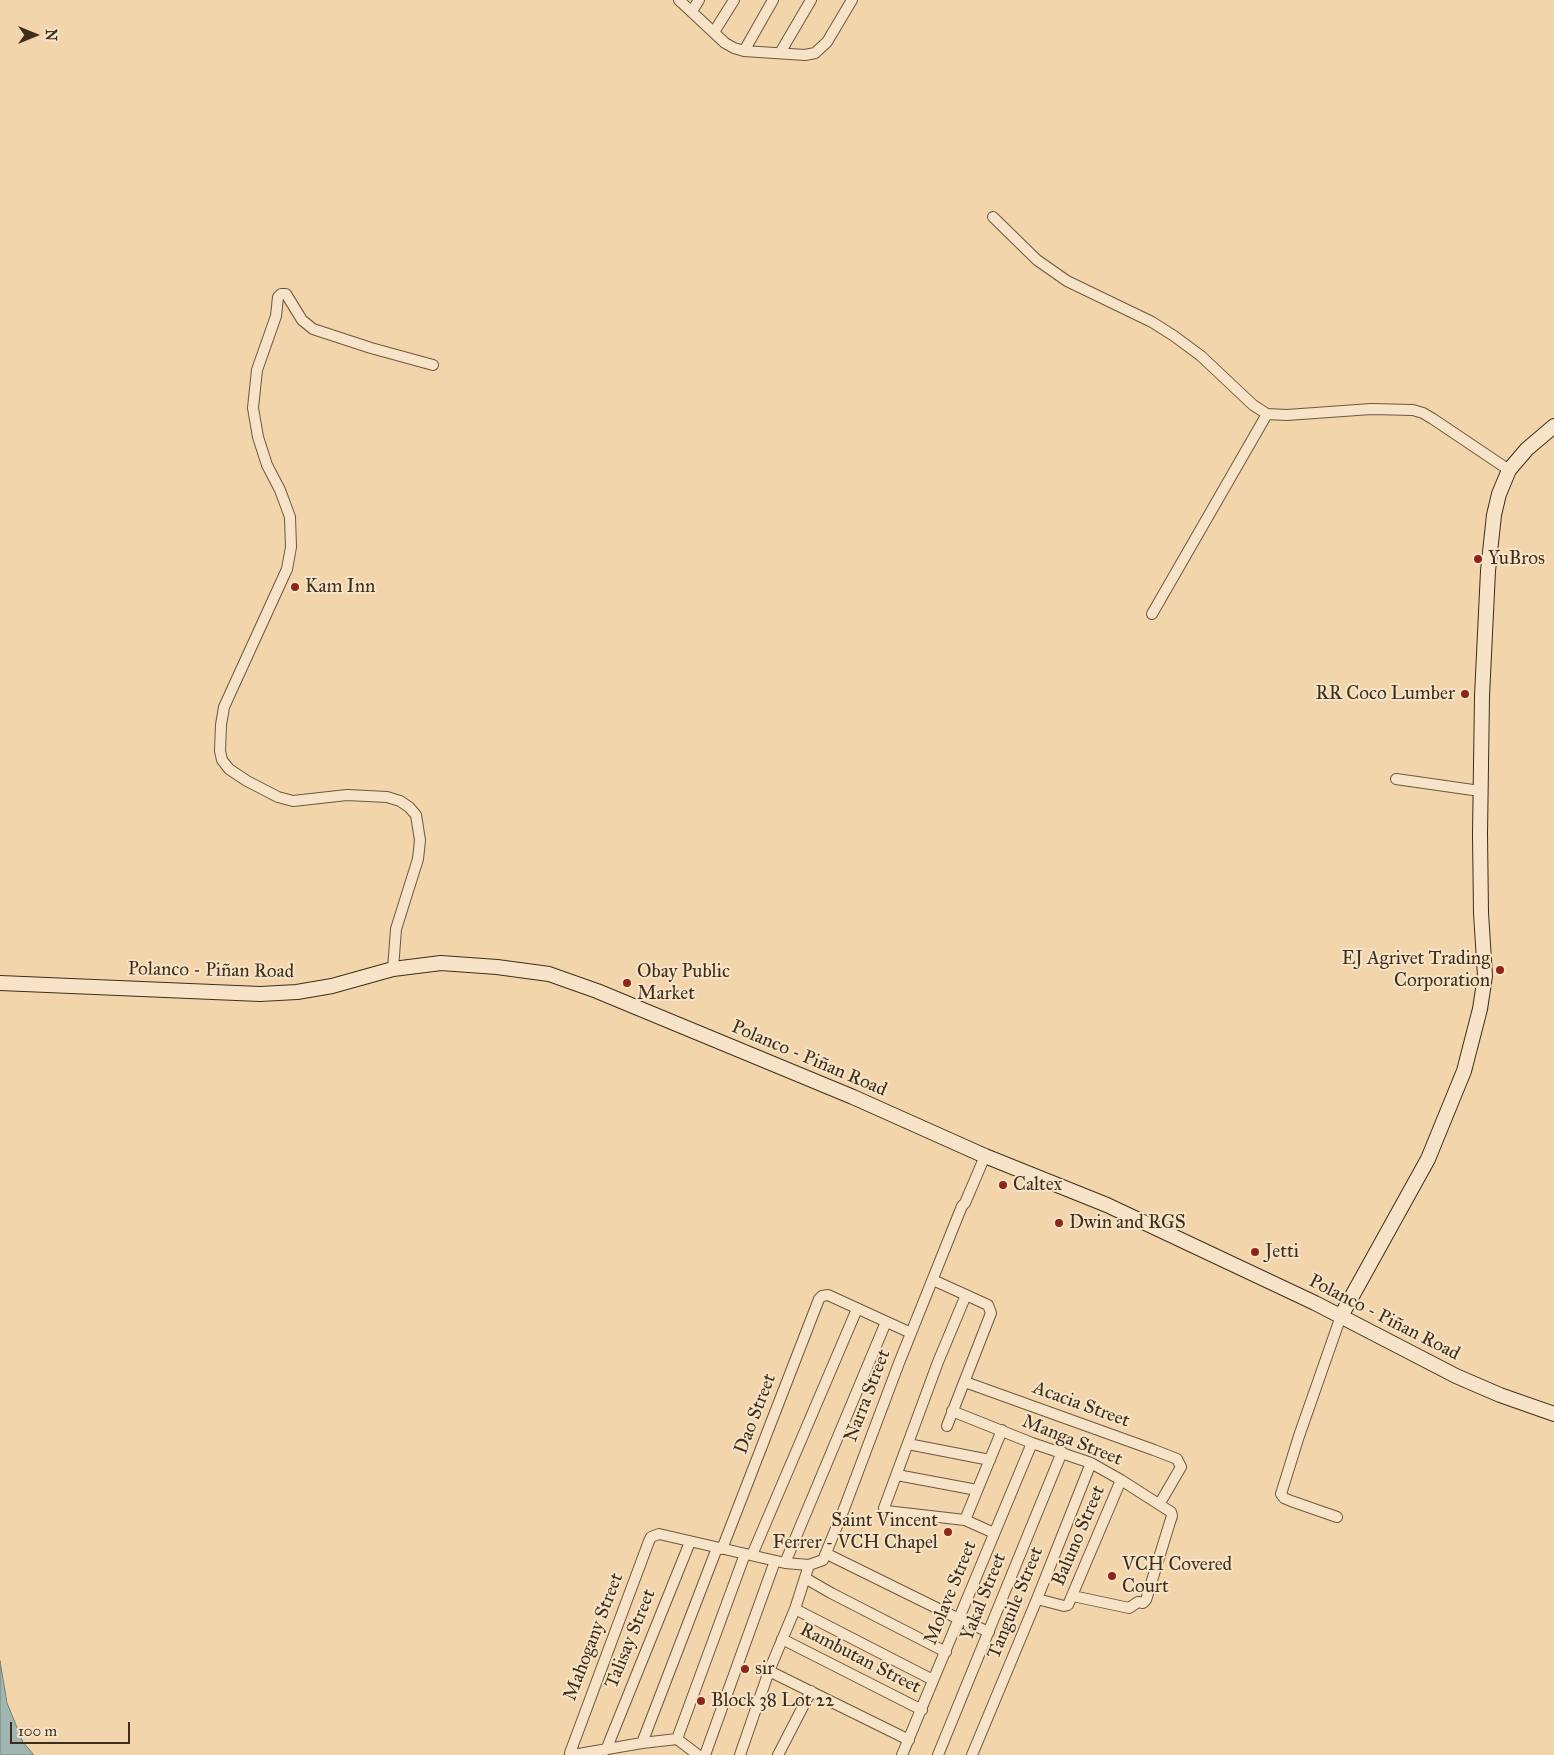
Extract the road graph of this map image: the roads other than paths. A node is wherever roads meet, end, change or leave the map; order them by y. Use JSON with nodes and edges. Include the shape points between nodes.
{"nodes":[{"id":1,"x":680,"y":0,"type":"edge"},
{"id":2,"x":699,"y":0,"type":"edge"},
{"id":3,"x":734,"y":0,"type":"edge"},
{"id":4,"x":773,"y":0,"type":"edge"},
{"id":5,"x":812,"y":0,"type":"edge"},
{"id":6,"x":852,"y":0,"type":"edge"},
{"id":7,"x":692,"y":11,"type":"junction"},
{"id":8,"x":714,"y":32,"type":"junction"},
{"id":9,"x":744,"y":51,"type":"junction"},
{"id":10,"x":780,"y":54,"type":"junction"},
{"id":11,"x":993,"y":217,"type":"dead end"},
{"id":12,"x":433,"y":365,"type":"dead end"},
{"id":13,"x":1267,"y":414,"type":"junction"},
{"id":14,"x":1554,"y":426,"type":"edge"},
{"id":15,"x":1509,"y":470,"type":"junction"},
{"id":16,"x":1152,"y":614,"type":"dead end"},
{"id":17,"x":1396,"y":779,"type":"dead end"},
{"id":18,"x":1480,"y":791,"type":"junction"},
{"id":19,"x":393,"y":969,"type":"junction"},
{"id":20,"x":0,"y":983,"type":"edge"},
{"id":21,"x":985,"y":1156,"type":"junction"},
{"id":22,"x":934,"y":1280,"type":"junction"},
{"id":23,"x":966,"y":1295,"type":"junction"},
{"id":24,"x":857,"y":1309,"type":"junction"},
{"id":25,"x":1341,"y":1316,"type":"junction"},
{"id":26,"x":886,"y":1322,"type":"junction"},
{"id":27,"x":912,"y":1333,"type":"junction"},
{"id":28,"x":965,"y":1382,"type":"junction"},
{"id":29,"x":952,"y":1411,"type":"junction"},
{"id":30,"x":1554,"y":1414,"type":"edge"},
{"id":31,"x":947,"y":1426,"type":"dead end"},
{"id":32,"x":1002,"y":1430,"type":"junction"},
{"id":33,"x":1032,"y":1443,"type":"junction"},
{"id":34,"x":908,"y":1444,"type":"junction"},
{"id":35,"x":1062,"y":1452,"type":"junction"},
{"id":36,"x":990,"y":1460,"type":"junction"},
{"id":37,"x":1091,"y":1463,"type":"junction"},
{"id":38,"x":897,"y":1475,"type":"junction"},
{"id":39,"x":1121,"y":1480,"type":"junction"},
{"id":40,"x":978,"y":1490,"type":"junction"},
{"id":41,"x":1160,"y":1503,"type":"junction"},
{"id":42,"x":1337,"y":1517,"type":"dead end"},
{"id":43,"x":965,"y":1520,"type":"junction"},
{"id":44,"x":994,"y":1533,"type":"junction"},
{"id":45,"x":690,"y":1542,"type":"junction"},
{"id":46,"x":720,"y":1548,"type":"junction"},
{"id":47,"x":827,"y":1554,"type":"junction"},
{"id":48,"x":749,"y":1555,"type":"junction"},
{"id":49,"x":780,"y":1562,"type":"junction"},
{"id":50,"x":813,"y":1564,"type":"junction"},
{"id":51,"x":805,"y":1578,"type":"junction"},
{"id":52,"x":1037,"y":1599,"type":"junction"},
{"id":53,"x":1071,"y":1600,"type":"junction"},
{"id":54,"x":795,"y":1609,"type":"junction"},
{"id":55,"x":959,"y":1619,"type":"junction"},
{"id":56,"x":989,"y":1632,"type":"junction"},
{"id":57,"x":782,"y":1639,"type":"junction"},
{"id":58,"x":946,"y":1652,"type":"junction"},
{"id":59,"x":769,"y":1671,"type":"junction"},
{"id":60,"x":933,"y":1680,"type":"junction"},
{"id":61,"x":810,"y":1690,"type":"junction"},
{"id":62,"x":922,"y":1710,"type":"junction"},
{"id":63,"x":677,"y":1739,"type":"junction"},
{"id":64,"x":909,"y":1740,"type":"junction"},
{"id":65,"x":642,"y":1743,"type":"junction"},
{"id":66,"x":606,"y":1750,"type":"junction"},
{"id":67,"x":698,"y":1755,"type":"edge"},
{"id":68,"x":706,"y":1755,"type":"edge"},
{"id":69,"x":740,"y":1755,"type":"edge"},
{"id":70,"x":778,"y":1755,"type":"edge"},
{"id":71,"x":902,"y":1755,"type":"edge"},
{"id":72,"x":938,"y":1755,"type":"edge"},
{"id":73,"x":972,"y":1755,"type":"edge"}],
"edges":[{"from":1,"to":7,"type":"street"},
{"from":2,"to":7,"type":"street"},
{"from":3,"to":8,"type":"street"},
{"from":4,"to":9,"type":"street"},
{"from":5,"to":10,"type":"street"},
{"from":6,"to":10,"type":"street","via":[[821,49],[810,54]]},
{"from":7,"to":8,"type":"street"},
{"from":8,"to":9,"type":"street","via":[[729,46]]},
{"from":9,"to":10,"type":"street"},
{"from":11,"to":13,"type":"street","via":[[1037,260],[1067,281],[1174,336]]},
{"from":12,"to":19,"type":"street","via":[[312,329],[302,320],[286,294],[278,297],[276,316],[257,370],[253,408],[267,465],[290,517],[291,547],[287,569],[224,707],[221,725],[220,752],[229,769],[278,797],[293,801],[347,796],[387,797],[400,801],[416,815],[420,840],[418,859],[396,928]]},
{"from":13,"to":15,"type":"street","via":[[1371,409],[1423,412]]},
{"from":13,"to":16,"type":"street"},
{"from":14,"to":15,"type":"main road"},
{"from":15,"to":18,"type":"main road","via":[[1498,494],[1488,571]]},
{"from":17,"to":18,"type":"street"},
{"from":18,"to":25,"type":"main road","via":[[1485,976],[1471,1045],[1464,1071],[1428,1159]]},
{"from":19,"to":20,"type":"main road","name":"Polanco - Piñan Road","via":[[332,986],[260,994]]},
{"from":19,"to":21,"type":"main road","name":"Polanco - Piñan Road","via":[[441,963],[548,974],[844,1093]]},
{"from":21,"to":22,"type":"street","name":"Narra Street"},
{"from":21,"to":25,"type":"main road","name":"Polanco - Piñan Road","via":[[1107,1205]]},
{"from":22,"to":23,"type":"street"},
{"from":22,"to":27,"type":"street","name":"Narra Street"},
{"from":23,"to":28,"type":"street","via":[[988,1305],[991,1313]]},
{"from":23,"to":34,"type":"street"},
{"from":24,"to":26,"type":"street"},
{"from":24,"to":46,"type":"street","name":"Dao Street","via":[[824,1294],[819,1300]]},
{"from":24,"to":48,"type":"street"},
{"from":25,"to":30,"type":"main road","name":"Polanco - Piñan Road","via":[[1456,1376],[1500,1396]]},
{"from":25,"to":42,"type":"street","via":[[1281,1494],[1291,1501]]},
{"from":26,"to":27,"type":"street"},
{"from":26,"to":49,"type":"street"},
{"from":27,"to":47,"type":"street","name":"Narra Street"},
{"from":28,"to":29,"type":"street"},
{"from":28,"to":41,"type":"street","name":"Acacia Street","via":[[1177,1460],[1181,1466]]},
{"from":29,"to":31,"type":"street"},
{"from":29,"to":32,"type":"street","name":"Manga Street"},
{"from":32,"to":33,"type":"street","name":"Manga Street"},
{"from":32,"to":36,"type":"street"},
{"from":33,"to":35,"type":"street","name":"Manga Street"},
{"from":33,"to":44,"type":"street","name":"Molave Street"},
{"from":34,"to":36,"type":"street"},
{"from":34,"to":38,"type":"street"},
{"from":35,"to":37,"type":"street","name":"Manga Street"},
{"from":35,"to":56,"type":"street","name":"Yakal Street"},
{"from":36,"to":40,"type":"street"},
{"from":37,"to":39,"type":"street","name":"Manga Street"},
{"from":37,"to":52,"type":"street","name":"Tanguile Street"},
{"from":38,"to":40,"type":"street"},
{"from":38,"to":43,"type":"street","via":[[884,1505],[886,1511]]},
{"from":39,"to":41,"type":"street","name":"Manga Street"},
{"from":39,"to":53,"type":"street","name":"Baluno Street"},
{"from":40,"to":43,"type":"street"},
{"from":41,"to":53,"type":"street","name":"Manga Street","via":[[1171,1513],[1170,1522],[1146,1600],[1130,1608]]},
{"from":43,"to":44,"type":"street"},
{"from":44,"to":55,"type":"street","name":"Molave Street"},
{"from":45,"to":46,"type":"street"},
{"from":45,"to":66,"type":"street","name":"Talisay Street"},
{"from":45,"to":66,"type":"street","name":"Mahogany Street","via":[[659,1534],[648,1541],[570,1749],[573,1755]]},
{"from":46,"to":48,"type":"street"},
{"from":46,"to":65,"type":"street","name":"Dao Street"},
{"from":47,"to":50,"type":"street","name":"Narra Street","via":[[823,1560]]},
{"from":47,"to":55,"type":"street"},
{"from":48,"to":49,"type":"street"},
{"from":48,"to":63,"type":"street"},
{"from":49,"to":50,"type":"street"},
{"from":49,"to":68,"type":"street"},
{"from":50,"to":51,"type":"street"},
{"from":51,"to":54,"type":"street"},
{"from":51,"to":58,"type":"street"},
{"from":52,"to":53,"type":"street","via":[[1064,1606]]},
{"from":52,"to":73,"type":"street","name":"Tanguile Street"},
{"from":54,"to":57,"type":"street"},
{"from":54,"to":60,"type":"street"},
{"from":55,"to":56,"type":"street"},
{"from":55,"to":58,"type":"street","name":"Molave Street"},
{"from":56,"to":72,"type":"street","name":"Yakal Street"},
{"from":57,"to":59,"type":"street"},
{"from":57,"to":62,"type":"street","name":"Rambutan Street"},
{"from":58,"to":60,"type":"street","name":"Molave Street"},
{"from":59,"to":61,"type":"street"},
{"from":59,"to":69,"type":"street"},
{"from":60,"to":62,"type":"street","name":"Molave Street"},
{"from":61,"to":64,"type":"street"},
{"from":61,"to":70,"type":"street"},
{"from":62,"to":64,"type":"street","name":"Molave Street"},
{"from":63,"to":65,"type":"street"},
{"from":63,"to":67,"type":"street"},
{"from":64,"to":71,"type":"street","name":"Molave Street"},
{"from":65,"to":66,"type":"street"}]}
